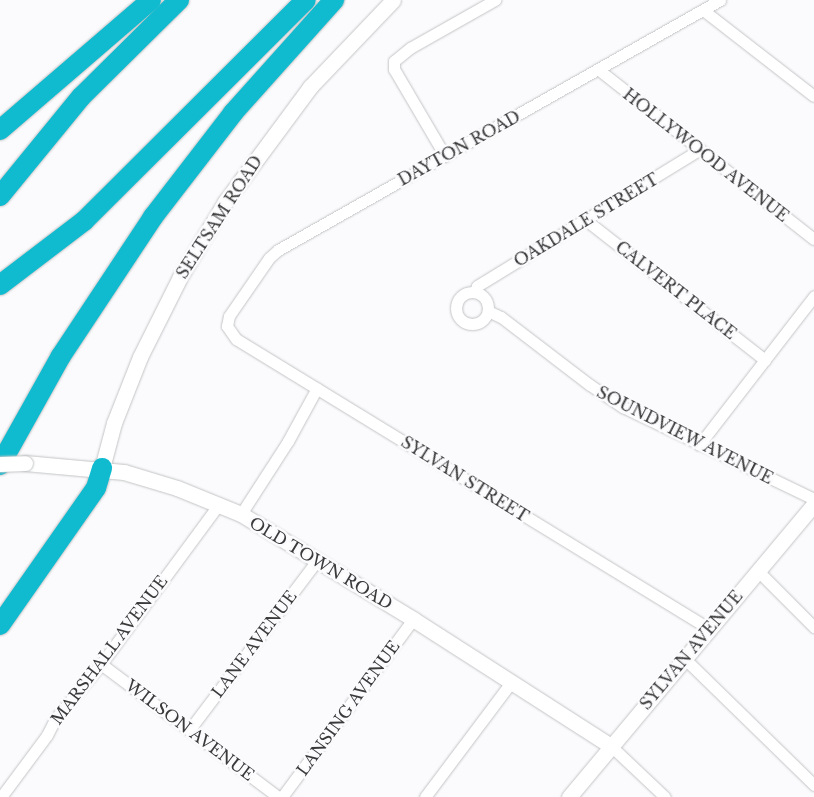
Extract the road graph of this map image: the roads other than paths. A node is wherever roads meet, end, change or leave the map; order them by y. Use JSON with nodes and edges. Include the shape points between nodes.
{"nodes":[{"id":1,"x":151,"y":0,"type":"edge"},
{"id":2,"x":179,"y":0,"type":"edge"},
{"id":3,"x":306,"y":0,"type":"edge"},
{"id":4,"x":334,"y":0,"type":"edge"},
{"id":5,"x":393,"y":0,"type":"edge"},
{"id":6,"x":495,"y":0,"type":"edge"},
{"id":7,"x":720,"y":0,"type":"edge"},
{"id":8,"x":703,"y":10,"type":"junction"},
{"id":9,"x":598,"y":70,"type":"junction"},
{"id":10,"x":814,"y":96,"type":"edge"},
{"id":11,"x":0,"y":130,"type":"edge"},
{"id":12,"x":699,"y":150,"type":"junction"},
{"id":13,"x":445,"y":156,"type":"junction"},
{"id":14,"x":0,"y":196,"type":"edge"},
{"id":15,"x":587,"y":221,"type":"junction"},
{"id":16,"x":814,"y":239,"type":"edge"},
{"id":17,"x":0,"y":285,"type":"edge"},
{"id":18,"x":475,"y":292,"type":"junction"},
{"id":19,"x":814,"y":296,"type":"edge"},
{"id":20,"x":488,"y":311,"type":"junction"},
{"id":21,"x":227,"y":326,"type":"joint"},
{"id":22,"x":765,"y":360,"type":"junction"},
{"id":23,"x":317,"y":388,"type":"junction"},
{"id":24,"x":699,"y":445,"type":"junction"},
{"id":25,"x":0,"y":465,"type":"edge"},
{"id":26,"x":102,"y":468,"type":"junction"},
{"id":27,"x":814,"y":499,"type":"edge"},
{"id":28,"x":219,"y":504,"type":"junction"},
{"id":29,"x":814,"y":504,"type":"edge"},
{"id":30,"x":241,"y":514,"type":"junction"},
{"id":31,"x":318,"y":559,"type":"junction"},
{"id":32,"x":757,"y":570,"type":"junction"},
{"id":33,"x":413,"y":619,"type":"junction"},
{"id":34,"x":0,"y":625,"type":"edge"},
{"id":35,"x":814,"y":627,"type":"edge"},
{"id":36,"x":708,"y":628,"type":"junction"},
{"id":37,"x":684,"y":658,"type":"junction"},
{"id":38,"x":101,"y":664,"type":"junction"},
{"id":39,"x":512,"y":681,"type":"junction"},
{"id":40,"x":190,"y":729,"type":"junction"},
{"id":41,"x":611,"y":746,"type":"junction"},
{"id":42,"x":814,"y":785,"type":"edge"},
{"id":43,"x":0,"y":797,"type":"edge"},
{"id":44,"x":278,"y":797,"type":"edge"},
{"id":45,"x":282,"y":797,"type":"edge"},
{"id":46,"x":425,"y":797,"type":"edge"},
{"id":47,"x":569,"y":797,"type":"edge"},
{"id":48,"x":665,"y":797,"type":"edge"}],
"edges":[{"from":1,"to":11,"type":"highway"},
{"from":2,"to":14,"type":"highway","via":[[81,97]]},
{"from":3,"to":17,"type":"highway","via":[[91,215]]},
{"from":4,"to":25,"type":"highway","via":[[233,113],[153,217],[78,328]]},
{"from":5,"to":26,"type":"main road","name":"SELTSAM ROAD","via":[[310,86],[225,202],[180,277],[140,357],[114,423]]},
{"from":6,"to":13,"type":"street","via":[[394,60],[394,69]]},
{"from":7,"to":8,"type":"street","name":"DAYTON ROAD"},
{"from":8,"to":9,"type":"street","name":"DAYTON ROAD"},
{"from":8,"to":10,"type":"street"},
{"from":9,"to":12,"type":"street","name":"HOLLYWOOD AVENUE"},
{"from":9,"to":13,"type":"street","name":"DAYTON ROAD"},
{"from":12,"to":15,"type":"street","name":"OAKDALE STREET"},
{"from":12,"to":16,"type":"street","name":"HOLLYWOOD AVENUE"},
{"from":13,"to":21,"type":"street","name":"DAYTON ROAD","via":[[278,250],[229,316]]},
{"from":15,"to":18,"type":"street","name":"OAKDALE STREET","via":[[477,286]]},
{"from":15,"to":22,"type":"street","name":"CALVERT PLACE"},
{"from":18,"to":20,"type":"street","name":"SOUNDVIEW AVENUE","via":[[487,301]]},
{"from":18,"to":20,"type":"street","via":[[466,293],[458,299],[459,317],[473,324],[482,320]]},
{"from":19,"to":22,"type":"street"},
{"from":20,"to":24,"type":"street","name":"SOUNDVIEW AVENUE","via":[[501,317],[606,396]]},
{"from":21,"to":23,"type":"street","name":"SYLVAN STREET","via":[[236,339]]},
{"from":22,"to":24,"type":"street"},
{"from":23,"to":30,"type":"street","via":[[288,441]]},
{"from":23,"to":36,"type":"street","name":"SYLVAN STREET"},
{"from":24,"to":27,"type":"street","name":"SOUNDVIEW AVENUE"},
{"from":25,"to":26,"type":"main road","name":"OLD TOWN ROAD","bridge":true,"via":[[25,463]]},
{"from":26,"to":28,"type":"main road","name":"OLD TOWN ROAD","via":[[154,480]]},
{"from":26,"to":34,"type":"highway","via":[[96,488]]},
{"from":28,"to":30,"type":"main road","name":"OLD TOWN ROAD"},
{"from":28,"to":38,"type":"street","name":"MARSHALL AVENUE"},
{"from":29,"to":32,"type":"main road","name":"SYLVAN AVENUE"},
{"from":30,"to":31,"type":"main road","name":"OLD TOWN ROAD"},
{"from":31,"to":33,"type":"main road","name":"OLD TOWN ROAD"},
{"from":31,"to":40,"type":"street","name":"LANE AVENUE"},
{"from":32,"to":35,"type":"street"},
{"from":32,"to":36,"type":"main road","name":"SYLVAN AVENUE"},
{"from":33,"to":39,"type":"main road","name":"OLD TOWN ROAD"},
{"from":33,"to":45,"type":"street","name":"LANSING AVENUE"},
{"from":36,"to":37,"type":"main road","name":"SYLVAN AVENUE"},
{"from":37,"to":41,"type":"main road","name":"SYLVAN AVENUE"},
{"from":37,"to":42,"type":"street"},
{"from":38,"to":40,"type":"street","name":"WILSON AVENUE"},
{"from":38,"to":43,"type":"street","name":"MARSHALL AVENUE","via":[[55,719],[47,735]]},
{"from":39,"to":41,"type":"main road","name":"OLD TOWN ROAD"},
{"from":39,"to":46,"type":"street"},
{"from":40,"to":44,"type":"street","name":"WILSON AVENUE"},
{"from":41,"to":47,"type":"main road","name":"SYLVAN AVENUE"},
{"from":41,"to":48,"type":"street"}]}
